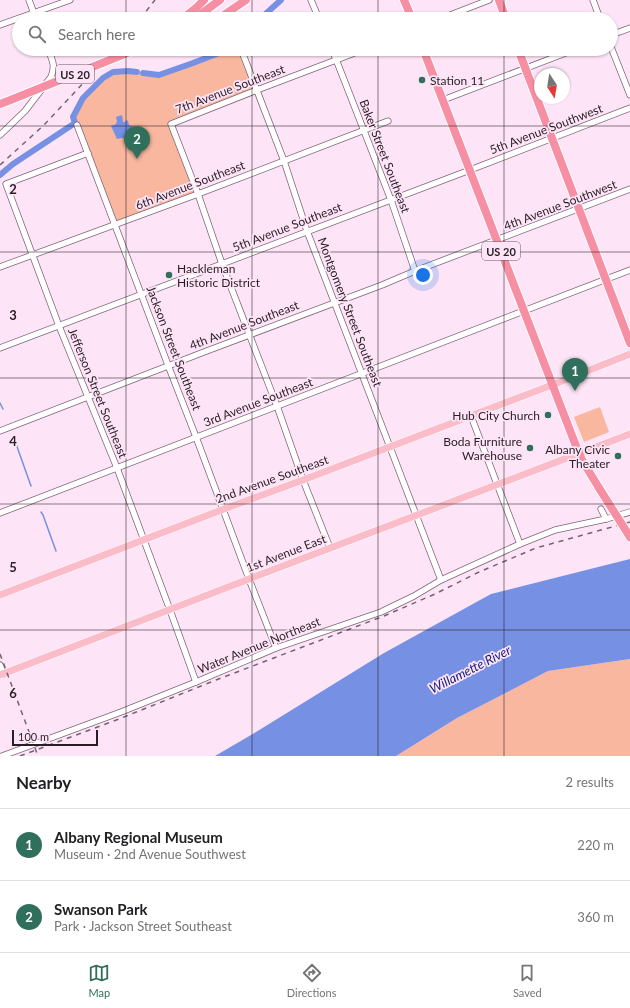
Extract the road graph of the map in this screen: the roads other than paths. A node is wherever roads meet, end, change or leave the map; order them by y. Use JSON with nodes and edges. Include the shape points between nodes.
{"nodes":[{"id":1,"x":29,"y":0,"type":"edge"},
{"id":2,"x":70,"y":0,"type":"edge"},
{"id":3,"x":204,"y":0,"type":"edge"},
{"id":4,"x":220,"y":0,"type":"edge"},
{"id":5,"x":246,"y":0,"type":"edge"},
{"id":6,"x":311,"y":0,"type":"edge"},
{"id":7,"x":404,"y":0,"type":"edge"},
{"id":8,"x":489,"y":0,"type":"edge"},
{"id":9,"x":499,"y":0,"type":"edge"},
{"id":10,"x":593,"y":0,"type":"edge"},
{"id":11,"x":34,"y":12,"type":"edge"},
{"id":12,"x":37,"y":12,"type":"edge"},
{"id":13,"x":191,"y":12,"type":"edge"},
{"id":14,"x":204,"y":12,"type":"edge"},
{"id":15,"x":228,"y":12,"type":"edge"},
{"id":16,"x":315,"y":12,"type":"edge"},
{"id":17,"x":409,"y":12,"type":"edge"},
{"id":18,"x":458,"y":12,"type":"edge"},
{"id":19,"x":503,"y":12,"type":"edge"},
{"id":20,"x":597,"y":12,"type":"edge"},
{"id":21,"x":12,"y":21,"type":"edge"},
{"id":22,"x":0,"y":25,"type":"edge"},
{"id":23,"x":630,"y":28,"type":"edge"},
{"id":24,"x":618,"y":32,"type":"edge"},
{"id":25,"x":51,"y":56,"type":"edge"},
{"id":26,"x":120,"y":56,"type":"edge"},
{"id":27,"x":244,"y":56,"type":"edge"},
{"id":28,"x":335,"y":56,"type":"edge"},
{"id":29,"x":346,"y":56,"type":"edge"},
{"id":30,"x":426,"y":56,"type":"edge"},
{"id":31,"x":521,"y":56,"type":"edge"},
{"id":32,"x":557,"y":56,"type":"edge"},
{"id":33,"x":615,"y":56,"type":"edge"},
{"id":34,"x":336,"y":60,"type":"junction"},
{"id":35,"x":525,"y":68,"type":"junction"},
{"id":36,"x":257,"y":90,"type":"junction"},
{"id":37,"x":630,"y":95,"type":"edge"},
{"id":38,"x":443,"y":100,"type":"junction"},
{"id":39,"x":1,"y":104,"type":"edge"},
{"id":40,"x":630,"y":108,"type":"edge"},
{"id":41,"x":388,"y":121,"type":"dead end"},
{"id":42,"x":77,"y":126,"type":"dead end"},
{"id":43,"x":364,"y":130,"type":"junction"},
{"id":44,"x":0,"y":135,"type":"edge"},
{"id":45,"x":552,"y":138,"type":"junction"},
{"id":46,"x":88,"y":153,"type":"junction"},
{"id":47,"x":284,"y":161,"type":"junction"},
{"id":48,"x":470,"y":170,"type":"junction"},
{"id":49,"x":630,"y":190,"type":"edge"},
{"id":50,"x":198,"y":194,"type":"junction"},
{"id":51,"x":391,"y":200,"type":"junction"},
{"id":52,"x":579,"y":209,"type":"junction"},
{"id":53,"x":115,"y":225,"type":"junction"},
{"id":54,"x":307,"y":231,"type":"junction"},
{"id":55,"x":497,"y":240,"type":"junction"},
{"id":56,"x":33,"y":254,"type":"junction"},
{"id":57,"x":222,"y":264,"type":"junction"},
{"id":58,"x":0,"y":267,"type":"edge"},
{"id":59,"x":630,"y":270,"type":"edge"},
{"id":60,"x":415,"y":271,"type":"junction"},
{"id":61,"x":606,"y":280,"type":"junction"},
{"id":62,"x":142,"y":295,"type":"junction"},
{"id":63,"x":335,"y":302,"type":"junction"},
{"id":64,"x":525,"y":311,"type":"junction"},
{"id":65,"x":59,"y":326,"type":"junction"},
{"id":66,"x":250,"y":334,"type":"junction"},
{"id":67,"x":630,"y":343,"type":"edge"},
{"id":68,"x":0,"y":348,"type":"edge"},
{"id":69,"x":630,"y":354,"type":"edge"},
{"id":70,"x":168,"y":366,"type":"junction"},
{"id":71,"x":362,"y":374,"type":"junction"},
{"id":72,"x":552,"y":385,"type":"junction"},
{"id":73,"x":88,"y":397,"type":"junction"},
{"id":74,"x":277,"y":406,"type":"junction"},
{"id":75,"x":471,"y":416,"type":"junction"},
{"id":76,"x":0,"y":431,"type":"edge"},
{"id":77,"x":630,"y":434,"type":"edge"},
{"id":78,"x":196,"y":437,"type":"junction"},
{"id":79,"x":390,"y":446,"type":"junction"},
{"id":80,"x":579,"y":453,"type":"junction"},
{"id":81,"x":117,"y":468,"type":"junction"},
{"id":82,"x":304,"y":480,"type":"junction"},
{"id":83,"x":497,"y":484,"type":"junction"},
{"id":84,"x":224,"y":509,"type":"junction"},
{"id":85,"x":601,"y":509,"type":"dead end"},
{"id":86,"x":630,"y":512,"type":"edge"},
{"id":87,"x":0,"y":513,"type":"edge"},
{"id":88,"x":416,"y":515,"type":"junction"},
{"id":89,"x":606,"y":519,"type":"junction"},
{"id":90,"x":630,"y":537,"type":"edge"},
{"id":91,"x":144,"y":540,"type":"junction"},
{"id":92,"x":520,"y":544,"type":"junction"},
{"id":93,"x":330,"y":548,"type":"junction"},
{"id":94,"x":249,"y":579,"type":"junction"},
{"id":95,"x":441,"y":580,"type":"junction"},
{"id":96,"x":0,"y":595,"type":"edge"},
{"id":97,"x":170,"y":610,"type":"junction"},
{"id":98,"x":276,"y":648,"type":"junction"},
{"id":99,"x":0,"y":665,"type":"edge"},
{"id":100,"x":2,"y":674,"type":"edge"},
{"id":101,"x":196,"y":682,"type":"junction"},
{"id":102,"x":2,"y":756,"type":"edge"}],
"edges":[{"from":1,"to":11,"type":"street"},
{"from":2,"to":12,"type":"street"},
{"from":3,"to":13,"type":"highway"},
{"from":4,"to":14,"type":"highway"},
{"from":5,"to":15,"type":"highway"},
{"from":6,"to":16,"type":"street"},
{"from":7,"to":17,"type":"highway"},
{"from":8,"to":18,"type":"street"},
{"from":9,"to":19,"type":"highway"},
{"from":10,"to":20,"type":"street"},
{"from":21,"to":22,"type":"street"},
{"from":23,"to":24,"type":"street"},
{"from":25,"to":44,"type":"street","via":[[54,65],[51,77],[25,111]]},
{"from":26,"to":39,"type":"highway","number":"US 20","bridge":true},
{"from":27,"to":36,"type":"street","name":"Montgomery Street Southeast"},
{"from":28,"to":34,"type":"street","name":"Baker Street Southeast"},
{"from":29,"to":34,"type":"street","name":"7th Avenue Southeast"},
{"from":30,"to":38,"type":"highway","number":"US 20"},
{"from":31,"to":35,"type":"highway"},
{"from":32,"to":35,"type":"street"},
{"from":33,"to":37,"type":"street"},
{"from":34,"to":36,"type":"street","name":"7th Avenue Southeast"},
{"from":34,"to":43,"type":"street","name":"Baker Street Southeast"},
{"from":35,"to":38,"type":"street"},
{"from":35,"to":45,"type":"highway"},
{"from":36,"to":47,"type":"street","name":"Montgomery Street Southeast"},
{"from":36,"to":50,"type":"street","name":"7th Avenue Southeast","via":[[171,124]]},
{"from":38,"to":48,"type":"highway","number":"US 20"},
{"from":40,"to":45,"type":"street","name":"5th Avenue Southwest"},
{"from":41,"to":43,"type":"street","name":"6th Avenue Southeast"},
{"from":42,"to":46,"type":"street","name":"Jackson Street Southeast"},
{"from":43,"to":47,"type":"street","name":"6th Avenue Southeast"},
{"from":43,"to":51,"type":"street","name":"Baker Street Southeast"},
{"from":45,"to":48,"type":"street","name":"5th Avenue Southwest"},
{"from":45,"to":52,"type":"highway"},
{"from":46,"to":53,"type":"street","name":"Jackson Street Southeast"},
{"from":46,"to":56,"type":"street","name":"Jefferson Street Southeast","via":[[6,184]]},
{"from":47,"to":50,"type":"street","name":"6th Avenue Southeast"},
{"from":47,"to":54,"type":"street","name":"Montgomery Street Southeast"},
{"from":48,"to":51,"type":"street","name":"5th Avenue Southeast"},
{"from":48,"to":55,"type":"highway","number":"US 20"},
{"from":49,"to":52,"type":"street","name":"4th Avenue Southwest"},
{"from":50,"to":53,"type":"street","name":"6th Avenue Southeast"},
{"from":50,"to":57,"type":"street"},
{"from":51,"to":54,"type":"street","name":"5th Avenue Southeast"},
{"from":51,"to":60,"type":"street","name":"Baker Street Southeast"},
{"from":52,"to":55,"type":"street","name":"4th Avenue Southwest"},
{"from":52,"to":61,"type":"highway"},
{"from":53,"to":56,"type":"street","name":"6th Avenue Southeast"},
{"from":53,"to":62,"type":"street","name":"Jackson Street Southeast"},
{"from":54,"to":57,"type":"street","name":"5th Avenue Southeast"},
{"from":54,"to":63,"type":"street","name":"Montgomery Street Southeast"},
{"from":55,"to":60,"type":"street","name":"4th Avenue Southeast"},
{"from":55,"to":64,"type":"highway","number":"US 20"},
{"from":56,"to":58,"type":"street","name":"6th Avenue Southeast"},
{"from":56,"to":65,"type":"street","name":"Jefferson Street Southeast"},
{"from":57,"to":62,"type":"street","name":"5th Avenue Southeast"},
{"from":57,"to":66,"type":"street"},
{"from":59,"to":61,"type":"street","name":"3rd Avenue Southeast"},
{"from":60,"to":63,"type":"street","name":"4th Avenue Southeast"},
{"from":61,"to":64,"type":"street","name":"3rd Avenue Southeast"},
{"from":61,"to":67,"type":"highway"},
{"from":62,"to":65,"type":"street","name":"5th Avenue Southeast"},
{"from":62,"to":70,"type":"street","name":"Jackson Street Southeast"},
{"from":63,"to":66,"type":"street","name":"4th Avenue Southeast"},
{"from":63,"to":71,"type":"street","name":"Montgomery Street Southeast"},
{"from":64,"to":71,"type":"street","name":"3rd Avenue Southeast"},
{"from":64,"to":72,"type":"highway","number":"US 20"},
{"from":65,"to":68,"type":"street","name":"5th Avenue Southeast"},
{"from":65,"to":73,"type":"street","name":"Jefferson Street Southeast"},
{"from":66,"to":70,"type":"street","name":"4th Avenue Southeast"},
{"from":66,"to":74,"type":"street"},
{"from":69,"to":72,"type":"main road","name":"2nd Avenue Southeast"},
{"from":70,"to":73,"type":"street","name":"4th Avenue Southeast"},
{"from":70,"to":78,"type":"street","name":"Jackson Street Southeast"},
{"from":71,"to":74,"type":"street","name":"3rd Avenue Southeast"},
{"from":71,"to":79,"type":"street","name":"Montgomery Street Southeast"},
{"from":72,"to":75,"type":"main road","name":"2nd Avenue Southeast"},
{"from":72,"to":80,"type":"highway","number":"US 20"},
{"from":73,"to":76,"type":"street","name":"4th Avenue Southeast"},
{"from":73,"to":81,"type":"street","name":"Jefferson Street Southeast"},
{"from":74,"to":78,"type":"street","name":"3rd Avenue Southeast"},
{"from":74,"to":82,"type":"street"},
{"from":75,"to":79,"type":"main road","name":"2nd Avenue Southeast"},
{"from":75,"to":83,"type":"street"},
{"from":77,"to":80,"type":"main road","name":"1st Avenue East"},
{"from":78,"to":81,"type":"street","name":"3rd Avenue Southeast"},
{"from":78,"to":84,"type":"street","name":"Jackson Street Southeast"},
{"from":79,"to":82,"type":"main road","name":"2nd Avenue Southeast"},
{"from":79,"to":88,"type":"street","name":"Montgomery Street Southeast"},
{"from":80,"to":83,"type":"main road","name":"1st Avenue East"},
{"from":80,"to":90,"type":"highway","number":"US 20","bridge":true},
{"from":81,"to":87,"type":"street","name":"3rd Avenue Southeast"},
{"from":81,"to":91,"type":"street","name":"Jefferson Street Southeast"},
{"from":82,"to":84,"type":"main road","name":"2nd Avenue Southeast"},
{"from":82,"to":93,"type":"street"},
{"from":83,"to":88,"type":"main road","name":"1st Avenue East"},
{"from":83,"to":92,"type":"street"},
{"from":84,"to":91,"type":"main road","name":"2nd Avenue Southeast"},
{"from":84,"to":94,"type":"street","name":"Jackson Street Southeast"},
{"from":85,"to":89,"type":"street"},
{"from":86,"to":89,"type":"street","name":"Water Avenue Northeast"},
{"from":88,"to":93,"type":"main road","name":"1st Avenue East"},
{"from":88,"to":95,"type":"street","name":"Montgomery Street Southeast"},
{"from":89,"to":92,"type":"street","name":"Water Avenue Northeast","via":[[555,530]]},
{"from":91,"to":96,"type":"main road","name":"2nd Avenue Southeast"},
{"from":91,"to":97,"type":"street","name":"Jefferson Street Southeast"},
{"from":92,"to":95,"type":"street","name":"Water Avenue Northeast"},
{"from":93,"to":94,"type":"main road","name":"1st Avenue East"},
{"from":94,"to":97,"type":"main road","name":"1st Avenue East"},
{"from":94,"to":98,"type":"street","name":"Jackson Street Southeast"},
{"from":95,"to":98,"type":"street","name":"Water Avenue Northeast","via":[[381,612]]},
{"from":97,"to":100,"type":"main road","name":"1st Avenue East"},
{"from":97,"to":101,"type":"street","name":"Jefferson Street Southeast"},
{"from":98,"to":101,"type":"street","name":"Water Avenue Northeast"},
{"from":99,"to":100,"type":"street"},
{"from":101,"to":102,"type":"street","name":"Water Avenue Northeast"}]}
